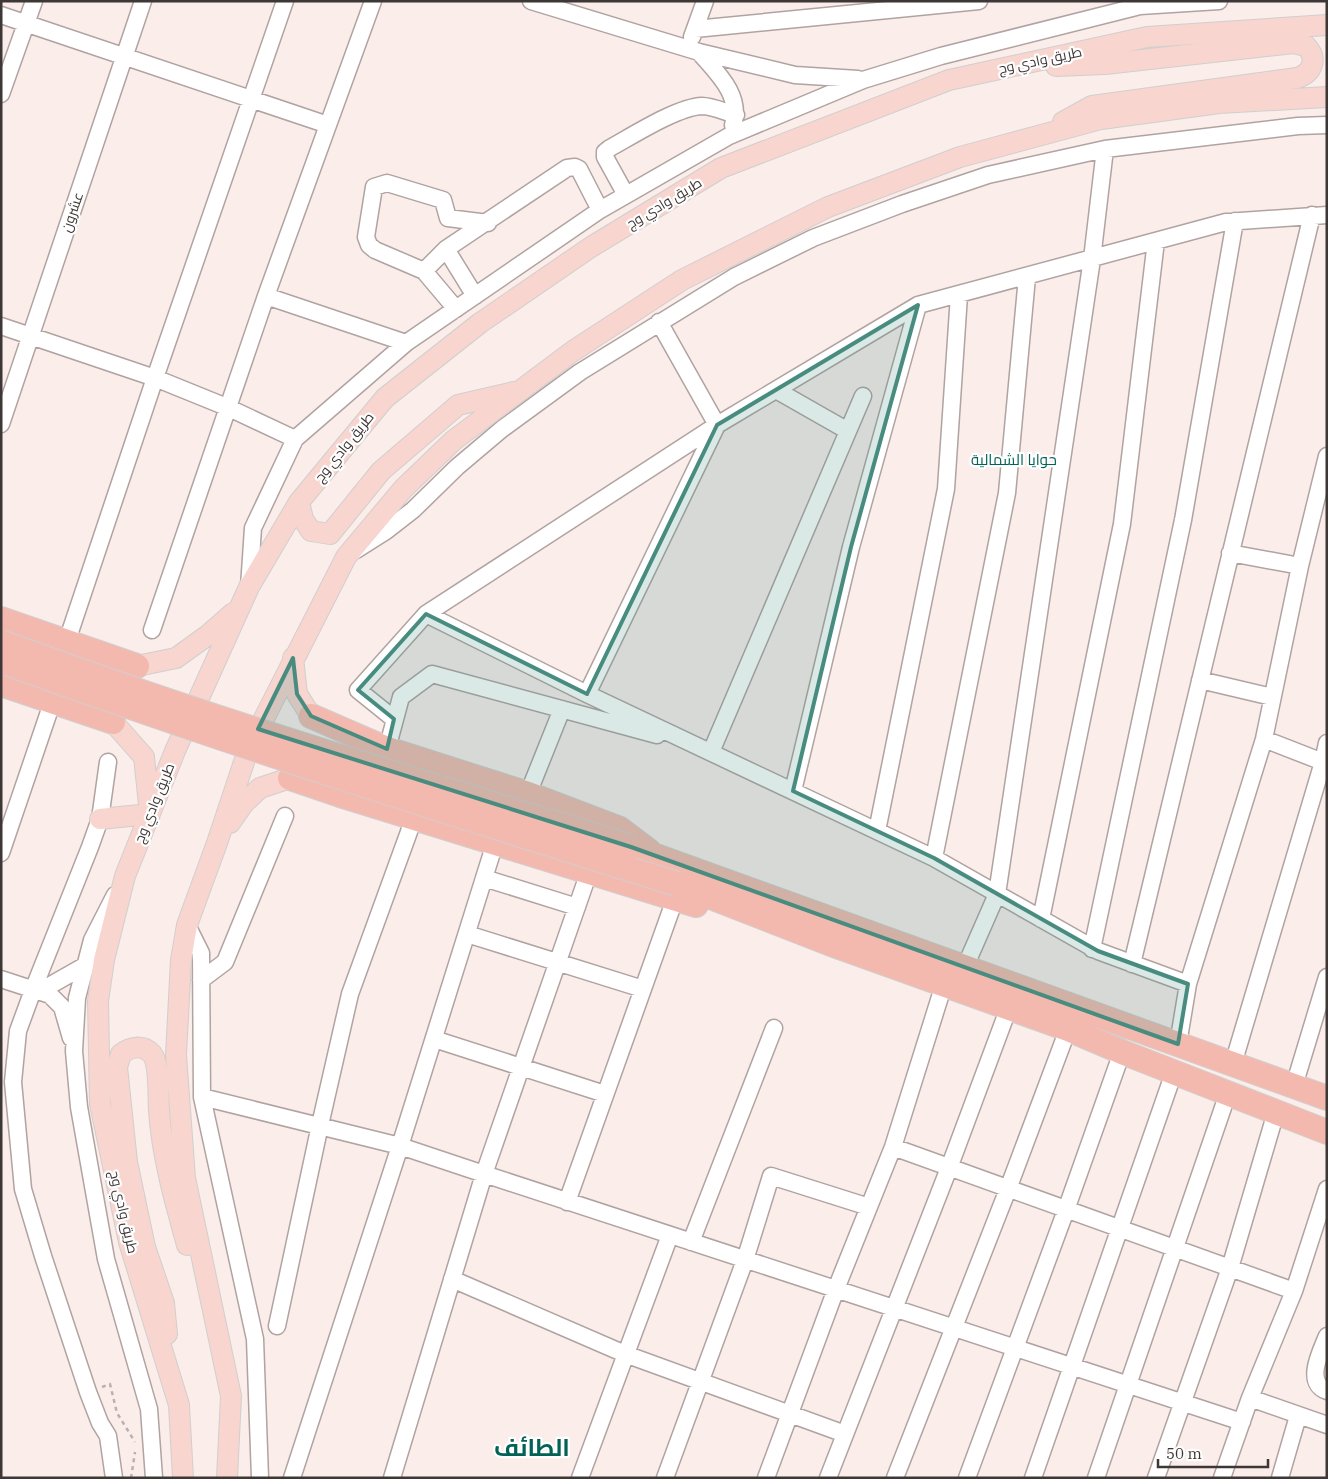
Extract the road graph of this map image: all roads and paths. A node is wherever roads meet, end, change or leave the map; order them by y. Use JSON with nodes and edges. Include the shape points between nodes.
{"nodes":[{"id":1,"x":34,"y":1,"type":"edge"},
{"id":2,"x":143,"y":1,"type":"edge"},
{"id":3,"x":285,"y":1,"type":"edge"},
{"id":4,"x":372,"y":1,"type":"edge"},
{"id":5,"x":531,"y":1,"type":"edge"},
{"id":6,"x":705,"y":1,"type":"edge"},
{"id":7,"x":978,"y":1,"type":"edge"},
{"id":8,"x":1220,"y":1,"type":"edge"},
{"id":9,"x":1139,"y":4,"type":"edge"},
{"id":10,"x":885,"y":6,"type":"edge"},
{"id":11,"x":1,"y":15,"type":"edge"},
{"id":12,"x":26,"y":23,"type":"junction"},
{"id":13,"x":1327,"y":25,"type":"edge"},
{"id":14,"x":695,"y":29,"type":"junction"},
{"id":15,"x":693,"y":50,"type":"junction"},
{"id":16,"x":124,"y":56,"type":"junction"},
{"id":17,"x":1006,"y":67,"type":"junction"},
{"id":18,"x":863,"y":80,"type":"junction"},
{"id":19,"x":1,"y":94,"type":"edge"},
{"id":20,"x":1327,"y":97,"type":"edge"},
{"id":21,"x":251,"y":99,"type":"junction"},
{"id":22,"x":736,"y":115,"type":"junction"},
{"id":23,"x":328,"y":125,"type":"junction"},
{"id":24,"x":1327,"y":125,"type":"edge"},
{"id":25,"x":729,"y":136,"type":"junction"},
{"id":26,"x":1035,"y":137,"type":"junction"},
{"id":27,"x":1105,"y":149,"type":"junction"},
{"id":28,"x":626,"y":195,"type":"junction"},
{"id":29,"x":600,"y":210,"type":"junction"},
{"id":30,"x":1320,"y":215,"type":"edge"},
{"id":31,"x":1235,"y":221,"type":"junction"},
{"id":32,"x":488,"y":223,"type":"junction"},
{"id":33,"x":1156,"y":242,"type":"junction"},
{"id":34,"x":446,"y":249,"type":"junction"},
{"id":35,"x":1092,"y":259,"type":"junction"},
{"id":36,"x":424,"y":272,"type":"junction"},
{"id":37,"x":1027,"y":277,"type":"junction"},
{"id":38,"x":959,"y":295,"type":"junction"},
{"id":39,"x":266,"y":296,"type":"junction"},
{"id":40,"x":475,"y":296,"type":"junction"},
{"id":41,"x":918,"y":305,"type":"junction"},
{"id":42,"x":456,"y":309,"type":"junction"},
{"id":43,"x":659,"y":322,"type":"junction"},
{"id":44,"x":1,"y":326,"type":"edge"},
{"id":45,"x":31,"y":336,"type":"junction"},
{"id":46,"x":406,"y":343,"type":"junction"},
{"id":47,"x":155,"y":378,"type":"junction"},
{"id":48,"x":521,"y":390,"type":"junction"},
{"id":49,"x":776,"y":390,"type":"junction"},
{"id":50,"x":863,"y":396,"type":"dead end"},
{"id":51,"x":229,"y":408,"type":"junction"},
{"id":52,"x":1,"y":424,"type":"edge"},
{"id":53,"x":717,"y":425,"type":"junction"},
{"id":54,"x":848,"y":431,"type":"junction"},
{"id":55,"x":295,"y":439,"type":"junction"},
{"id":56,"x":1327,"y":456,"type":"edge"},
{"id":57,"x":300,"y":502,"type":"junction"},
{"id":58,"x":1230,"y":553,"type":"junction"},
{"id":59,"x":346,"y":557,"type":"junction"},
{"id":60,"x":1300,"y":566,"type":"junction"},
{"id":61,"x":249,"y":588,"type":"junction"},
{"id":62,"x":240,"y":606,"type":"junction"},
{"id":63,"x":426,"y":614,"type":"junction"},
{"id":64,"x":1,"y":619,"type":"edge"},
{"id":65,"x":152,"y":630,"type":"dead end"},
{"id":66,"x":67,"y":641,"type":"junction"},
{"id":67,"x":1,"y":642,"type":"edge"},
{"id":68,"x":293,"y":658,"type":"junction"},
{"id":69,"x":1,"y":661,"type":"edge"},
{"id":70,"x":138,"y":666,"type":"joint"},
{"id":71,"x":1200,"y":680,"type":"junction"},
{"id":72,"x":1,"y":684,"type":"edge"},
{"id":73,"x":587,"y":694,"type":"junction"},
{"id":74,"x":1272,"y":697,"type":"junction"},
{"id":75,"x":52,"y":703,"type":"junction"},
{"id":76,"x":562,"y":710,"type":"junction"},
{"id":77,"x":311,"y":716,"type":"joint"},
{"id":78,"x":394,"y":720,"type":"junction"},
{"id":79,"x":112,"y":722,"type":"joint"},
{"id":80,"x":1264,"y":739,"type":"junction"},
{"id":81,"x":1327,"y":743,"type":"edge"},
{"id":82,"x":387,"y":749,"type":"junction"},
{"id":83,"x":706,"y":750,"type":"junction"},
{"id":84,"x":108,"y":762,"type":"dead end"},
{"id":85,"x":1323,"y":762,"type":"junction"},
{"id":86,"x":290,"y":778,"type":"joint"},
{"id":87,"x":793,"y":791,"type":"junction"},
{"id":88,"x":528,"y":794,"type":"junction"},
{"id":89,"x":150,"y":814,"type":"junction"},
{"id":90,"x":285,"y":816,"type":"dead end"},
{"id":91,"x":414,"y":818,"type":"junction"},
{"id":92,"x":100,"y":819,"type":"junction"},
{"id":93,"x":877,"y":831,"type":"junction"},
{"id":94,"x":217,"y":843,"type":"junction"},
{"id":95,"x":495,"y":843,"type":"junction"},
{"id":96,"x":1,"y":853,"type":"edge"},
{"id":97,"x":657,"y":857,"type":"junction"},
{"id":98,"x":934,"y":858,"type":"junction"},
{"id":99,"x":589,"y":872,"type":"junction"},
{"id":100,"x":125,"y":876,"type":"junction"},
{"id":101,"x":484,"y":878,"type":"junction"},
{"id":102,"x":676,"y":892,"type":"junction"},
{"id":103,"x":997,"y":894,"type":"junction"},
{"id":104,"x":577,"y":907,"type":"junction"},
{"id":105,"x":1041,"y":919,"type":"junction"},
{"id":106,"x":187,"y":925,"type":"junction"},
{"id":107,"x":467,"y":934,"type":"junction"},
{"id":108,"x":1092,"y":948,"type":"junction"},
{"id":109,"x":558,"y":961,"type":"junction"},
{"id":110,"x":1132,"y":964,"type":"junction"},
{"id":111,"x":86,"y":965,"type":"junction"},
{"id":112,"x":965,"y":967,"type":"junction"},
{"id":113,"x":1327,"y":977,"type":"edge"},
{"id":114,"x":1,"y":979,"type":"edge"},
{"id":115,"x":202,"y":980,"type":"junction"},
{"id":116,"x":944,"y":984,"type":"junction"},
{"id":117,"x":1188,"y":984,"type":"junction"},
{"id":118,"x":643,"y":989,"type":"junction"},
{"id":119,"x":32,"y":990,"type":"junction"},
{"id":120,"x":1009,"y":1007,"type":"junction"},
{"id":121,"x":774,"y":1028,"type":"dead end"},
{"id":122,"x":1068,"y":1029,"type":"junction"},
{"id":123,"x":434,"y":1039,"type":"junction"},
{"id":124,"x":1178,"y":1044,"type":"junction"},
{"id":125,"x":74,"y":1051,"type":"junction"},
{"id":126,"x":1122,"y":1052,"type":"junction"},
{"id":127,"x":1233,"y":1064,"type":"junction"},
{"id":128,"x":521,"y":1067,"type":"junction"},
{"id":129,"x":1174,"y":1072,"type":"junction"},
{"id":130,"x":1294,"y":1086,"type":"junction"},
{"id":131,"x":1228,"y":1093,"type":"junction"},
{"id":132,"x":605,"y":1094,"type":"junction"},
{"id":133,"x":202,"y":1097,"type":"junction"},
{"id":134,"x":1327,"y":1098,"type":"edge"},
{"id":135,"x":1276,"y":1112,"type":"junction"},
{"id":136,"x":320,"y":1126,"type":"junction"},
{"id":137,"x":1327,"y":1132,"type":"edge"},
{"id":138,"x":400,"y":1146,"type":"junction"},
{"id":139,"x":893,"y":1147,"type":"junction"},
{"id":140,"x":949,"y":1168,"type":"junction"},
{"id":141,"x":484,"y":1174,"type":"junction"},
{"id":142,"x":1008,"y":1189,"type":"junction"},
{"id":143,"x":1327,"y":1189,"type":"edge"},
{"id":144,"x":567,"y":1202,"type":"junction"},
{"id":145,"x":869,"y":1207,"type":"junction"},
{"id":146,"x":1066,"y":1210,"type":"junction"},
{"id":147,"x":1120,"y":1229,"type":"junction"},
{"id":148,"x":670,"y":1235,"type":"junction"},
{"id":149,"x":691,"y":1242,"type":"junction"},
{"id":150,"x":1176,"y":1249,"type":"junction"},
{"id":151,"x":745,"y":1260,"type":"junction"},
{"id":152,"x":1230,"y":1268,"type":"junction"},
{"id":153,"x":452,"y":1279,"type":"junction"},
{"id":154,"x":207,"y":1280,"type":"junction"},
{"id":155,"x":836,"y":1289,"type":"junction"},
{"id":156,"x":1294,"y":1291,"type":"junction"},
{"id":157,"x":894,"y":1308,"type":"junction"},
{"id":158,"x":276,"y":1326,"type":"dead end"},
{"id":159,"x":954,"y":1327,"type":"junction"},
{"id":160,"x":1327,"y":1336,"type":"edge"},
{"id":161,"x":1015,"y":1348,"type":"junction"},
{"id":162,"x":625,"y":1354,"type":"junction"},
{"id":163,"x":1072,"y":1366,"type":"junction"},
{"id":164,"x":700,"y":1381,"type":"junction"},
{"id":165,"x":1128,"y":1384,"type":"junction"},
{"id":166,"x":173,"y":1386,"type":"junction"},
{"id":167,"x":1327,"y":1391,"type":"edge"},
{"id":168,"x":88,"y":1392,"type":"junction"},
{"id":169,"x":1250,"y":1398,"type":"junction"},
{"id":170,"x":1182,"y":1402,"type":"junction"},
{"id":171,"x":790,"y":1413,"type":"junction"},
{"id":172,"x":1298,"y":1416,"type":"junction"},
{"id":173,"x":1242,"y":1422,"type":"junction"},
{"id":174,"x":1327,"y":1426,"type":"edge"},
{"id":175,"x":845,"y":1434,"type":"junction"},
{"id":176,"x":114,"y":1478,"type":"edge"},
{"id":177,"x":131,"y":1478,"type":"edge"},
{"id":178,"x":154,"y":1478,"type":"edge"},
{"id":179,"x":183,"y":1478,"type":"edge"},
{"id":180,"x":228,"y":1478,"type":"edge"},
{"id":181,"x":260,"y":1478,"type":"edge"},
{"id":182,"x":292,"y":1478,"type":"edge"},
{"id":183,"x":392,"y":1478,"type":"edge"},
{"id":184,"x":580,"y":1478,"type":"edge"},
{"id":185,"x":665,"y":1478,"type":"edge"},
{"id":186,"x":766,"y":1478,"type":"edge"},
{"id":187,"x":828,"y":1478,"type":"edge"},
{"id":188,"x":894,"y":1478,"type":"edge"},
{"id":189,"x":967,"y":1478,"type":"edge"},
{"id":190,"x":1033,"y":1478,"type":"edge"},
{"id":191,"x":1096,"y":1478,"type":"edge"},
{"id":192,"x":1156,"y":1478,"type":"edge"},
{"id":193,"x":1222,"y":1478,"type":"edge"},
{"id":194,"x":1280,"y":1478,"type":"edge"}],
"edges":[{"from":1,"to":12,"type":"street"},
{"from":2,"to":16,"type":"street","name":"عشرون"},
{"from":3,"to":21,"type":"street"},
{"from":4,"to":23,"type":"street"},
{"from":5,"to":15,"type":"street"},
{"from":6,"to":14,"type":"street"},
{"from":7,"to":10,"type":"street"},
{"from":8,"to":9,"type":"street"},
{"from":9,"to":18,"type":"street"},
{"from":10,"to":14,"type":"street"},
{"from":11,"to":12,"type":"street"},
{"from":12,"to":16,"type":"street"},
{"from":12,"to":19,"type":"street"},
{"from":13,"to":17,"type":"main road","name":"طريق وادي وج","via":[[1147,37]]},
{"from":14,"to":15,"type":"street"},
{"from":15,"to":18,"type":"street","via":[[795,75]]},
{"from":15,"to":22,"type":"street","via":[[727,86]]},
{"from":16,"to":21,"type":"street"},
{"from":16,"to":45,"type":"street","name":"عشرون"},
{"from":17,"to":26,"type":"main road","via":[[1105,64],[1294,43],[1306,46],[1312,56],[1311,68],[1303,76],[1092,106]]},
{"from":17,"to":57,"type":"main road","name":"طريق وادي وج","via":[[949,80],[721,168],[591,247],[480,323],[385,398]]},
{"from":18,"to":25,"type":"street"},
{"from":20,"to":26,"type":"main road","via":[[1219,103],[1101,119]]},
{"from":21,"to":23,"type":"street"},
{"from":21,"to":47,"type":"street"},
{"from":22,"to":25,"type":"street"},
{"from":22,"to":28,"type":"street","via":[[704,106],[693,107],[678,111],[610,148],[605,157]]},
{"from":23,"to":39,"type":"street"},
{"from":24,"to":27,"type":"street"},
{"from":25,"to":28,"type":"street"},
{"from":26,"to":48,"type":"main road","via":[[960,157],[828,207],[682,280],[573,351]]},
{"from":27,"to":35,"type":"street"},
{"from":27,"to":43,"type":"street","via":[[988,175],[813,238],[734,277]]},
{"from":28,"to":29,"type":"street"},
{"from":29,"to":32,"type":"street","via":[[575,167],[568,168]]},
{"from":29,"to":40,"type":"street"},
{"from":30,"to":31,"type":"street"},
{"from":30,"to":58,"type":"street"},
{"from":31,"to":33,"type":"street"},
{"from":31,"to":108,"type":"street","via":[[1183,520]]},
{"from":32,"to":34,"type":"street"},
{"from":32,"to":36,"type":"street","via":[[448,218],[443,200],[434,197],[386,183],[374,187],[366,237],[369,245]]},
{"from":33,"to":35,"type":"street"},
{"from":33,"to":105,"type":"street","via":[[1122,524]]},
{"from":34,"to":36,"type":"street"},
{"from":34,"to":40,"type":"street"},
{"from":35,"to":37,"type":"street"},
{"from":35,"to":103,"type":"street"},
{"from":36,"to":42,"type":"street"},
{"from":37,"to":38,"type":"street"},
{"from":37,"to":98,"type":"street","via":[[1007,493]]},
{"from":38,"to":41,"type":"street"},
{"from":38,"to":93,"type":"street","via":[[946,489]]},
{"from":39,"to":46,"type":"street"},
{"from":39,"to":51,"type":"street"},
{"from":40,"to":42,"type":"street"},
{"from":41,"to":49,"type":"street"},
{"from":41,"to":87,"type":"street","via":[[851,547]]},
{"from":42,"to":46,"type":"street"},
{"from":43,"to":53,"type":"street"},
{"from":43,"to":59,"type":"street","via":[[580,372],[502,429],[413,510]]},
{"from":44,"to":45,"type":"street"},
{"from":45,"to":47,"type":"street"},
{"from":45,"to":52,"type":"street","name":"عشرون"},
{"from":46,"to":55,"type":"street"},
{"from":47,"to":51,"type":"street"},
{"from":47,"to":66,"type":"street"},
{"from":48,"to":57,"type":"main road","via":[[458,405],[381,471],[330,534],[312,530],[303,519]]},
{"from":48,"to":59,"type":"main road","via":[[454,440],[403,489]]},
{"from":49,"to":53,"type":"street"},
{"from":49,"to":54,"type":"street"},
{"from":50,"to":54,"type":"street"},
{"from":51,"to":55,"type":"street"},
{"from":51,"to":65,"type":"street"},
{"from":53,"to":63,"type":"street"},
{"from":53,"to":73,"type":"street"},
{"from":54,"to":83,"type":"street"},
{"from":55,"to":61,"type":"street","via":[[253,528]]},
{"from":56,"to":60,"type":"street"},
{"from":57,"to":61,"type":"main road","name":"طريق وادي وج"},
{"from":58,"to":60,"type":"street"},
{"from":58,"to":71,"type":"street"},
{"from":59,"to":68,"type":"main road"},
{"from":60,"to":74,"type":"street"},
{"from":61,"to":62,"type":"main road","name":"طريق وادي وج"},
{"from":62,"to":70,"type":"main road","via":[[176,658]]},
{"from":62,"to":89,"type":"main road","name":"طريق وادي وج"},
{"from":63,"to":73,"type":"street"},
{"from":63,"to":78,"type":"street","via":[[358,690]]},
{"from":64,"to":66,"type":"highway"},
{"from":66,"to":70,"type":"highway"},
{"from":67,"to":97,"type":"highway","bridge":true,"via":[[287,739]]},
{"from":68,"to":77,"type":"main road","via":[[297,694]]},
{"from":68,"to":94,"type":"main road","via":[[248,750]]},
{"from":69,"to":102,"type":"highway","bridge":true},
{"from":71,"to":74,"type":"street"},
{"from":71,"to":110,"type":"street"},
{"from":72,"to":75,"type":"highway"},
{"from":73,"to":83,"type":"street"},
{"from":74,"to":80,"type":"street"},
{"from":75,"to":79,"type":"highway"},
{"from":75,"to":96,"type":"street"},
{"from":76,"to":78,"type":"street","via":[[432,674],[401,697]]},
{"from":76,"to":83,"type":"street"},
{"from":76,"to":88,"type":"street"},
{"from":77,"to":82,"type":"highway"},
{"from":78,"to":82,"type":"street"},
{"from":79,"to":89,"type":"main road","via":[[144,757]]},
{"from":80,"to":85,"type":"street"},
{"from":80,"to":117,"type":"street"},
{"from":81,"to":85,"type":"street"},
{"from":82,"to":88,"type":"highway"},
{"from":83,"to":87,"type":"street"},
{"from":84,"to":92,"type":"street"},
{"from":85,"to":127,"type":"street"},
{"from":86,"to":91,"type":"highway"},
{"from":86,"to":94,"type":"main road","via":[[260,788],[244,803]]},
{"from":87,"to":93,"type":"street"},
{"from":88,"to":97,"type":"highway","via":[[620,828]]},
{"from":89,"to":92,"type":"main road"},
{"from":89,"to":100,"type":"main road","name":"طريق وادي وج"},
{"from":90,"to":115,"type":"street","via":[[225,962]]},
{"from":91,"to":95,"type":"highway"},
{"from":91,"to":136,"type":"street","via":[[350,994]]},
{"from":92,"to":119,"type":"street"},
{"from":93,"to":98,"type":"street"},
{"from":94,"to":106,"type":"main road"},
{"from":95,"to":99,"type":"highway"},
{"from":95,"to":101,"type":"street"},
{"from":97,"to":112,"type":"highway"},
{"from":98,"to":103,"type":"street"},
{"from":99,"to":102,"type":"highway"},
{"from":99,"to":104,"type":"street"},
{"from":100,"to":111,"type":"street","via":[[92,940]]},
{"from":100,"to":166,"type":"main road","name":"طريق وادي وج","via":[[104,960],[98,1002],[100,1104],[129,1242]]},
{"from":101,"to":104,"type":"street"},
{"from":101,"to":107,"type":"street"},
{"from":102,"to":116,"type":"highway"},
{"from":102,"to":118,"type":"street"},
{"from":103,"to":105,"type":"street"},
{"from":103,"to":112,"type":"street"},
{"from":104,"to":109,"type":"street"},
{"from":105,"to":108,"type":"street"},
{"from":106,"to":115,"type":"street","via":[[201,952]]},
{"from":106,"to":154,"type":"main road","via":[[181,960],[176,1055],[185,1178]]},
{"from":107,"to":109,"type":"street"},
{"from":107,"to":123,"type":"street"},
{"from":108,"to":110,"type":"street"},
{"from":109,"to":118,"type":"street"},
{"from":109,"to":128,"type":"street"},
{"from":110,"to":117,"type":"street"},
{"from":111,"to":119,"type":"street","via":[[49,986]]},
{"from":111,"to":125,"type":"street","via":[[77,998]]},
{"from":112,"to":124,"type":"highway"},
{"from":113,"to":130,"type":"street"},
{"from":114,"to":119,"type":"street"},
{"from":115,"to":133,"type":"street"},
{"from":116,"to":120,"type":"highway"},
{"from":116,"to":139,"type":"street"},
{"from":117,"to":124,"type":"street"},
{"from":118,"to":132,"type":"street"},
{"from":119,"to":125,"type":"street","via":[[50,995],[62,1007]]},
{"from":119,"to":168,"type":"street","via":[[18,1030],[13,1082],[23,1188],[42,1256]]},
{"from":120,"to":122,"type":"highway"},
{"from":120,"to":140,"type":"street"},
{"from":121,"to":149,"type":"street"},
{"from":122,"to":126,"type":"highway"},
{"from":122,"to":142,"type":"street"},
{"from":123,"to":128,"type":"street"},
{"from":123,"to":138,"type":"street"},
{"from":124,"to":127,"type":"highway"},
{"from":125,"to":178,"type":"street","via":[[79,1107],[106,1259],[149,1409]]},
{"from":126,"to":129,"type":"highway"},
{"from":126,"to":146,"type":"street"},
{"from":127,"to":130,"type":"highway"},
{"from":128,"to":132,"type":"street"},
{"from":128,"to":141,"type":"street"},
{"from":129,"to":131,"type":"highway"},
{"from":129,"to":147,"type":"street"},
{"from":130,"to":134,"type":"highway"},
{"from":131,"to":135,"type":"highway"},
{"from":131,"to":150,"type":"street"},
{"from":132,"to":144,"type":"street"},
{"from":133,"to":136,"type":"street"},
{"from":133,"to":181,"type":"street","via":[[255,1339]]},
{"from":135,"to":137,"type":"highway"},
{"from":135,"to":152,"type":"street"},
{"from":136,"to":138,"type":"street"},
{"from":136,"to":158,"type":"street"},
{"from":138,"to":141,"type":"street"},
{"from":138,"to":182,"type":"street"},
{"from":139,"to":140,"type":"street"},
{"from":139,"to":145,"type":"street"},
{"from":140,"to":142,"type":"street"},
{"from":140,"to":157,"type":"street"},
{"from":141,"to":144,"type":"street"},
{"from":141,"to":153,"type":"street"},
{"from":142,"to":146,"type":"street"},
{"from":142,"to":159,"type":"street"},
{"from":143,"to":156,"type":"street"},
{"from":144,"to":148,"type":"street"},
{"from":145,"to":151,"type":"street","via":[[772,1176]]},
{"from":145,"to":155,"type":"street"},
{"from":146,"to":147,"type":"street"},
{"from":146,"to":161,"type":"street"},
{"from":147,"to":150,"type":"street"},
{"from":147,"to":163,"type":"street"},
{"from":148,"to":149,"type":"street"},
{"from":148,"to":162,"type":"street"},
{"from":149,"to":151,"type":"street"},
{"from":150,"to":152,"type":"street"},
{"from":150,"to":165,"type":"street"},
{"from":151,"to":155,"type":"street"},
{"from":151,"to":164,"type":"street"},
{"from":152,"to":156,"type":"street"},
{"from":152,"to":170,"type":"street"},
{"from":153,"to":162,"type":"street"},
{"from":153,"to":183,"type":"street"},
{"from":154,"to":166,"type":"main road","via":[[188,1248],[172,1194],[155,1060],[140,1047],[126,1050],[117,1067],[127,1162],[145,1247],[164,1303]]},
{"from":154,"to":180,"type":"main road","via":[[231,1396]]},
{"from":155,"to":157,"type":"street"},
{"from":155,"to":171,"type":"street"},
{"from":156,"to":169,"type":"street"},
{"from":157,"to":159,"type":"street"},
{"from":157,"to":175,"type":"street"},
{"from":159,"to":161,"type":"street"},
{"from":159,"to":188,"type":"street"},
{"from":160,"to":167,"type":"street","via":[[1314,1371],[1321,1389]]},
{"from":161,"to":163,"type":"street"},
{"from":161,"to":189,"type":"street"},
{"from":162,"to":164,"type":"street"},
{"from":162,"to":184,"type":"street"},
{"from":163,"to":165,"type":"street"},
{"from":163,"to":190,"type":"street"},
{"from":164,"to":171,"type":"street"},
{"from":164,"to":185,"type":"street"},
{"from":165,"to":170,"type":"street"},
{"from":165,"to":191,"type":"street"},
{"from":166,"to":179,"type":"main road","name":"طريق وادي وج","via":[[179,1405]]},
{"from":168,"to":176,"type":"street","via":[[108,1436]]},
{"from":168,"to":177,"type":"path","via":[[110,1384],[117,1413],[137,1445]]},
{"from":169,"to":172,"type":"street"},
{"from":169,"to":173,"type":"street"},
{"from":170,"to":173,"type":"street"},
{"from":170,"to":192,"type":"street"},
{"from":171,"to":175,"type":"street"},
{"from":171,"to":186,"type":"street"},
{"from":172,"to":174,"type":"street"},
{"from":172,"to":194,"type":"street"},
{"from":173,"to":193,"type":"street"},
{"from":175,"to":187,"type":"street"}]}
